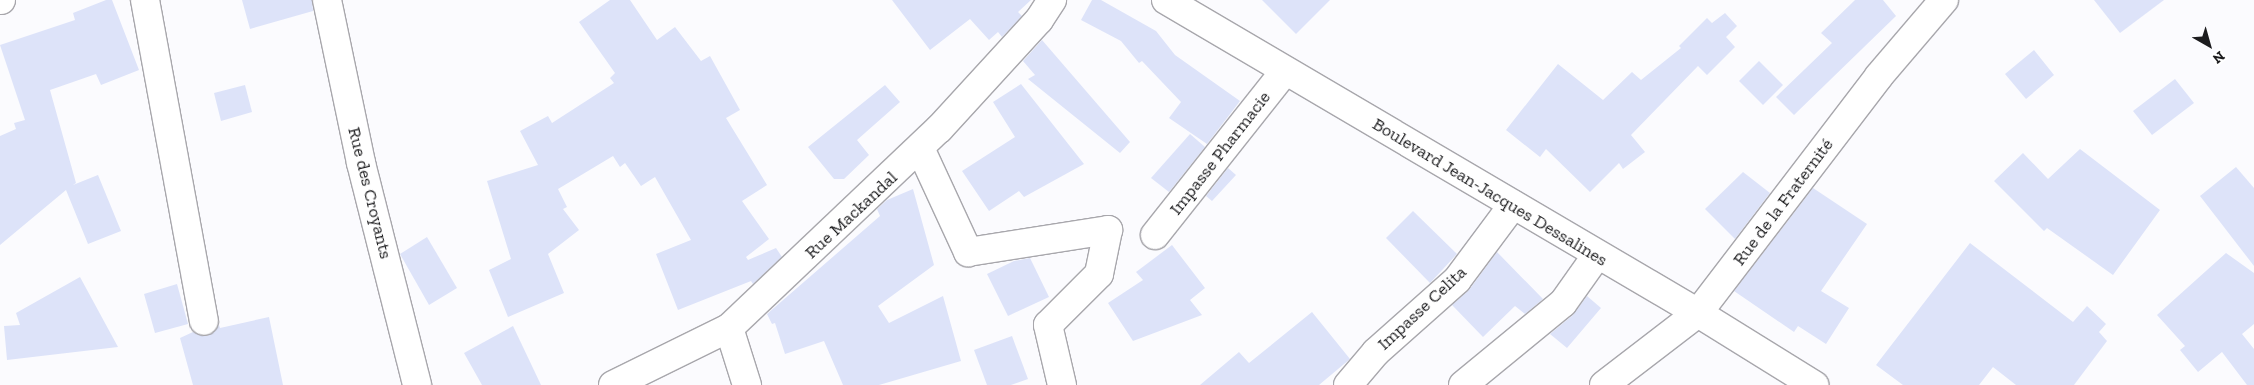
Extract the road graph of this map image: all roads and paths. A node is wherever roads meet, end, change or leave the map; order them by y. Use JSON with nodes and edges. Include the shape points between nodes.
{"nodes":[{"id":1,"x":145,"y":0,"type":"edge"},
{"id":2,"x":327,"y":0,"type":"edge"},
{"id":3,"x":1052,"y":0,"type":"edge"},
{"id":4,"x":1166,"y":0,"type":"edge"},
{"id":5,"x":1944,"y":0,"type":"edge"},
{"id":6,"x":1285,"y":71,"type":"junction"},
{"id":7,"x":920,"y":148,"type":"junction"},
{"id":8,"x":1513,"y":205,"type":"junction"},
{"id":9,"x":1155,"y":234,"type":"dead end"},
{"id":10,"x":1597,"y":255,"type":"junction"},
{"id":11,"x":1698,"y":313,"type":"junction"},
{"id":12,"x":204,"y":321,"type":"dead end"},
{"id":13,"x":729,"y":328,"type":"junction"},
{"id":14,"x":417,"y":385,"type":"edge"},
{"id":15,"x":613,"y":385,"type":"edge"},
{"id":16,"x":747,"y":385,"type":"edge"},
{"id":17,"x":1062,"y":385,"type":"edge"},
{"id":18,"x":1348,"y":385,"type":"edge"},
{"id":19,"x":1463,"y":385,"type":"edge"},
{"id":20,"x":1604,"y":385,"type":"edge"},
{"id":21,"x":1814,"y":385,"type":"edge"}],
"edges":[{"from":1,"to":12,"type":"street"},
{"from":2,"to":14,"type":"street","name":"Rue des Croyants","via":[[361,163]]},
{"from":3,"to":7,"type":"street","name":"Rue Mackandal","via":[[1038,20]]},
{"from":4,"to":6,"type":"street","name":"Boulevard Jean-Jacques Dessalines"},
{"from":5,"to":11,"type":"street","name":"Rue de la Fraternité","via":[[1879,76]]},
{"from":6,"to":8,"type":"street","name":"Boulevard Jean-Jacques Dessalines"},
{"from":6,"to":9,"type":"street","name":"Impasse Pharmacie"},
{"from":7,"to":13,"type":"street","name":"Rue Mackandal"},
{"from":7,"to":17,"type":"street","via":[[968,252],[1108,230],[1099,274],[1048,325]]},
{"from":8,"to":10,"type":"street","name":"Boulevard Jean-Jacques Dessalines"},
{"from":8,"to":18,"type":"street","name":"Impasse Celita","via":[[1457,280],[1376,352]]},
{"from":10,"to":11,"type":"street","name":"Boulevard Jean-Jacques Dessalines"},
{"from":10,"to":19,"type":"street","via":[[1563,303]]},
{"from":11,"to":20,"type":"street","name":"Rue de la Fraternité"},
{"from":11,"to":21,"type":"street","name":"Boulevard Jean-Jacques Dessalines"},
{"from":13,"to":15,"type":"street","name":"Rue Mackandal"},
{"from":13,"to":16,"type":"street"}]}
